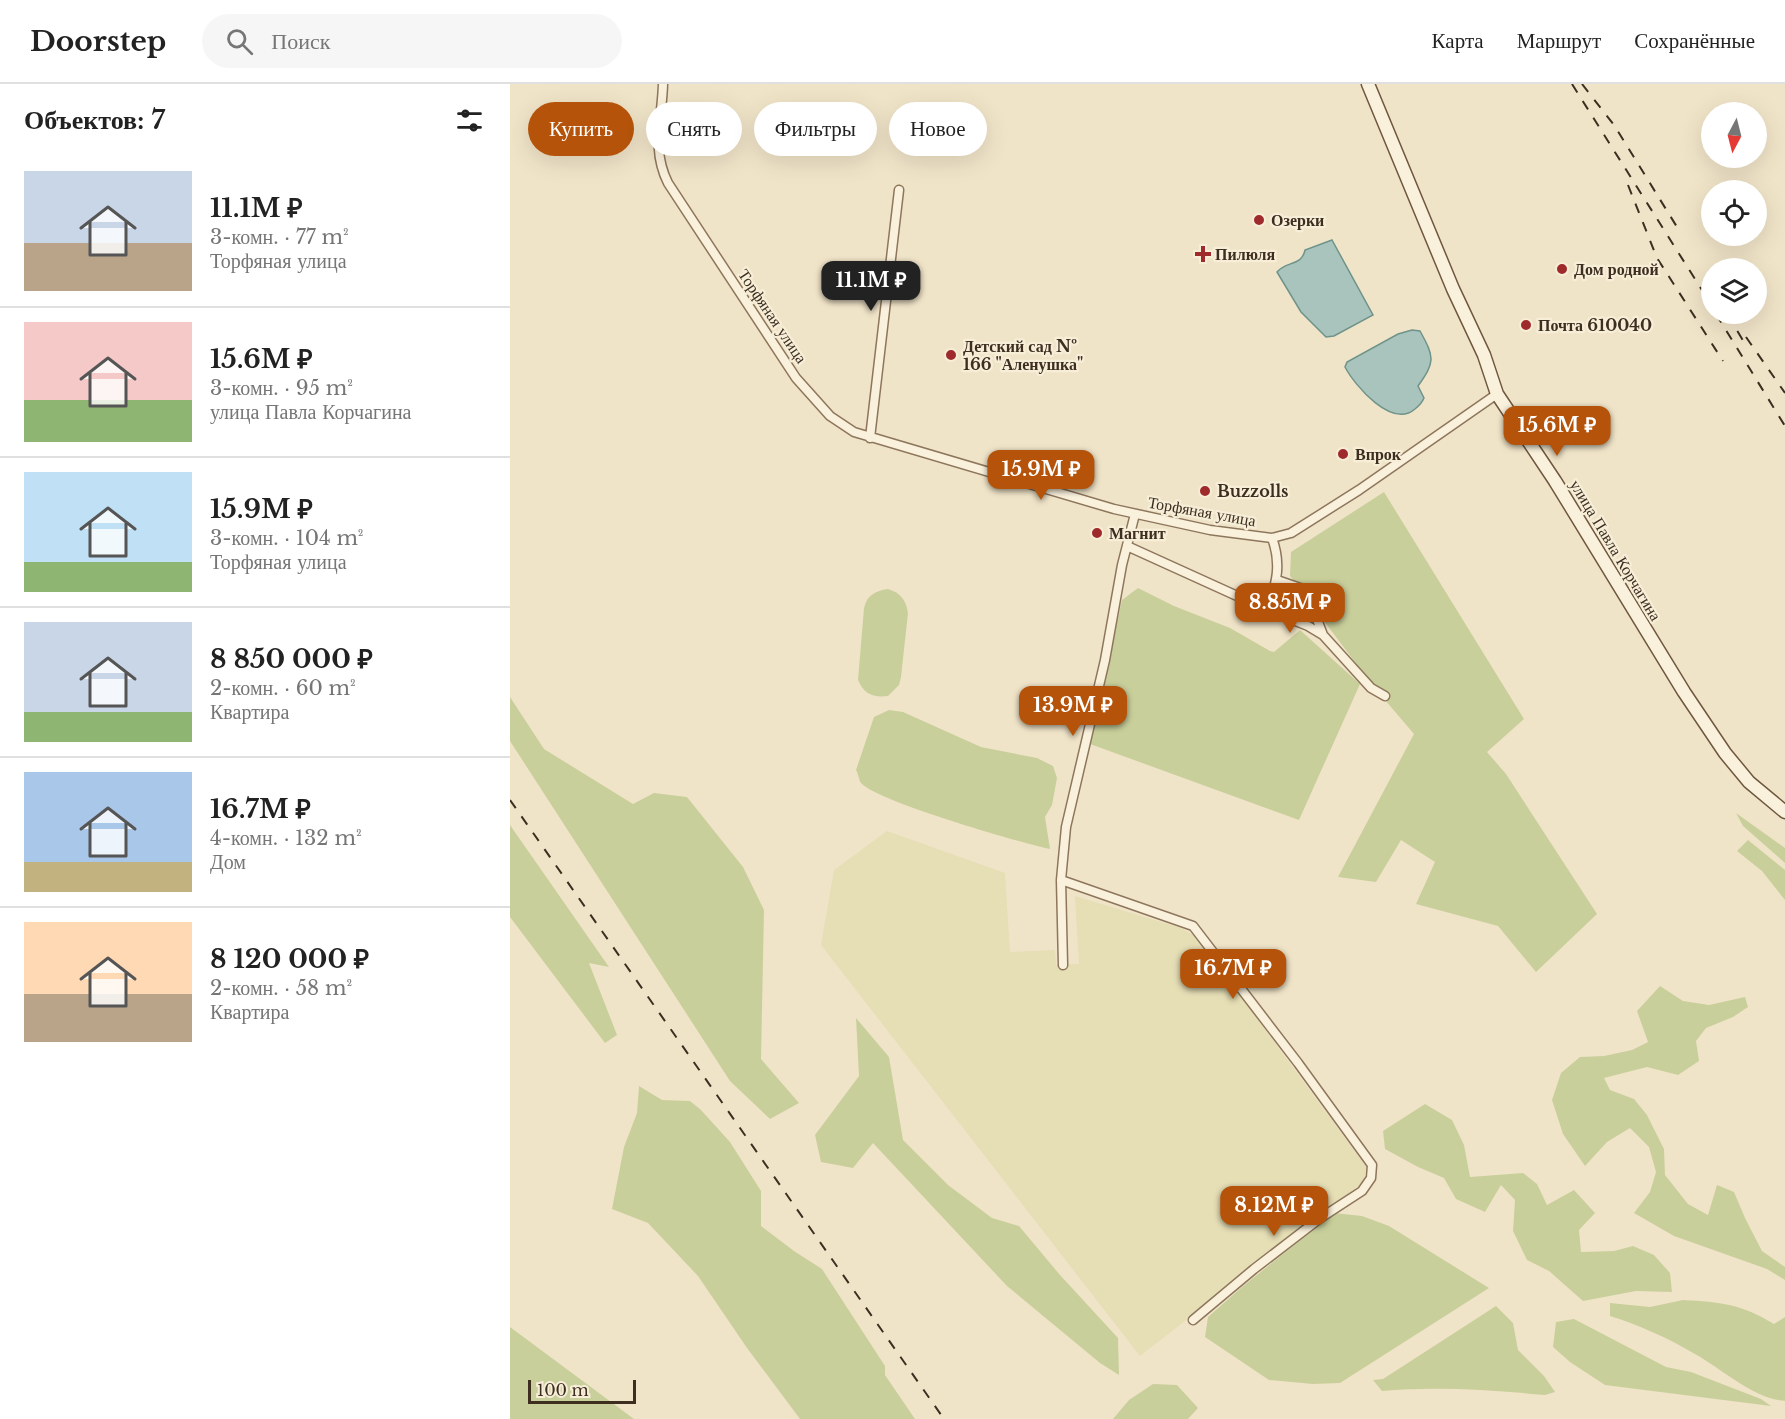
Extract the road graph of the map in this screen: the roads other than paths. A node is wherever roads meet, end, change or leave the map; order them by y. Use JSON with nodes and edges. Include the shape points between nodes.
{"nodes":[{"id":1,"x":663,"y":84,"type":"edge"},
{"id":2,"x":1368,"y":84,"type":"edge"},
{"id":3,"x":899,"y":190,"type":"dead end"},
{"id":4,"x":1497,"y":394,"type":"junction"},
{"id":5,"x":870,"y":438,"type":"junction"},
{"id":6,"x":1135,"y":514,"type":"junction"},
{"id":7,"x":1272,"y":538,"type":"junction"},
{"id":8,"x":1127,"y":546,"type":"junction"},
{"id":9,"x":1277,"y":580,"type":"junction"},
{"id":10,"x":1268,"y":610,"type":"junction"},
{"id":11,"x":1323,"y":635,"type":"junction"},
{"id":12,"x":1385,"y":696,"type":"dead end"},
{"id":13,"x":1785,"y":812,"type":"edge"},
{"id":14,"x":1061,"y":880,"type":"junction"},
{"id":15,"x":1063,"y":965,"type":"dead end"},
{"id":16,"x":1193,"y":1320,"type":"dead end"}],
"edges":[{"from":1,"to":5,"type":"street","name":"Торфяная улица","via":[[658,146],[672,190],[796,378],[838,423]]},
{"from":2,"to":4,"type":"main road","name":"улица Павла Корчагина"},
{"from":3,"to":5,"type":"street"},
{"from":4,"to":7,"type":"street","name":"Торфяная улица","via":[[1291,533]]},
{"from":4,"to":13,"type":"main road","name":"улица Павла Корчагина","via":[[1725,753],[1749,782]]},
{"from":5,"to":6,"type":"street","name":"Торфяная улица"},
{"from":6,"to":7,"type":"street","name":"Торфяная улица"},
{"from":6,"to":8,"type":"street"},
{"from":7,"to":9,"type":"street","via":[[1278,554]]},
{"from":8,"to":10,"type":"street"},
{"from":8,"to":14,"type":"street","via":[[1105,660],[1069,806]]},
{"from":9,"to":10,"type":"street"},
{"from":9,"to":11,"type":"street","via":[[1306,590]]},
{"from":10,"to":11,"type":"street"},
{"from":11,"to":12,"type":"street","via":[[1371,688]]},
{"from":14,"to":15,"type":"street"},
{"from":14,"to":16,"type":"street","via":[[1193,926],[1372,1165],[1371,1178],[1362,1191],[1319,1219]]}]}
